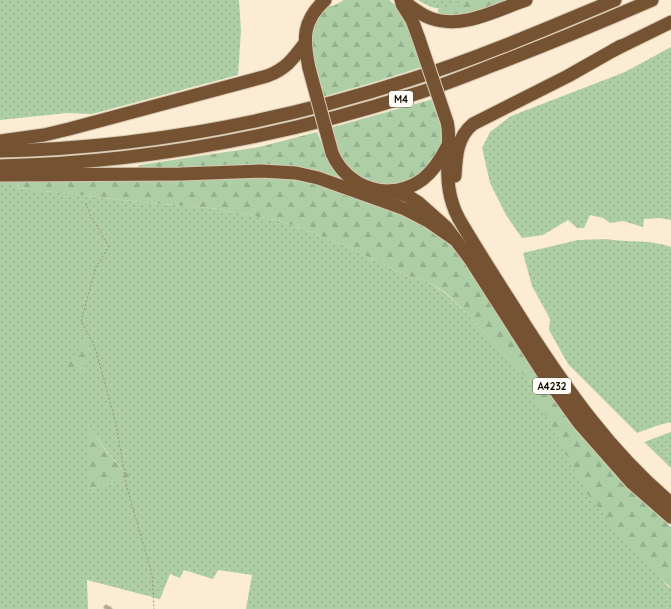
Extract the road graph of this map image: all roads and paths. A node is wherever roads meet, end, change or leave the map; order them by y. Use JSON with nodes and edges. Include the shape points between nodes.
{"nodes":[{"id":1,"x":325,"y":0,"type":"edge"},
{"id":2,"x":400,"y":0,"type":"edge"},
{"id":3,"x":526,"y":0,"type":"edge"},
{"id":4,"x":614,"y":0,"type":"edge"},
{"id":5,"x":652,"y":0,"type":"edge"},
{"id":6,"x":671,"y":22,"type":"edge"},
{"id":7,"x":304,"y":42,"type":"junction"},
{"id":8,"x":621,"y":46,"type":"junction"},
{"id":9,"x":0,"y":141,"type":"edge"},
{"id":10,"x":448,"y":143,"type":"junction"},
{"id":11,"x":0,"y":151,"type":"edge"},
{"id":12,"x":0,"y":166,"type":"edge"},
{"id":13,"x":0,"y":176,"type":"edge"},
{"id":14,"x":318,"y":178,"type":"junction"},
{"id":15,"x":370,"y":188,"type":"junction"},
{"id":16,"x":391,"y":190,"type":"junction"},
{"id":17,"x":86,"y":203,"type":"dead end"},
{"id":18,"x":454,"y":239,"type":"junction"},
{"id":19,"x":548,"y":361,"type":"junction"},
{"id":20,"x":671,"y":503,"type":"edge"},
{"id":21,"x":671,"y":517,"type":"edge"},
{"id":22,"x":154,"y":609,"type":"edge"}],
"edges":[{"from":1,"to":7,"type":"highway","via":[[311,16]]},
{"from":2,"to":3,"type":"highway","via":[[421,14],[451,23],[471,20]]},
{"from":2,"to":10,"type":"highway","bridge":true,"via":[[412,20],[447,122]]},
{"from":4,"to":11,"type":"highway","number":"M4","via":[[447,67],[319,106],[236,125],[161,138],[56,149]]},
{"from":5,"to":12,"type":"highway","number":"M4","via":[[443,84],[322,121],[262,135],[164,152],[80,162]]},
{"from":6,"to":8,"type":"highway"},
{"from":7,"to":9,"type":"highway","via":[[289,64],[267,76],[69,129]]},
{"from":7,"to":15,"type":"highway","bridge":true,"via":[[332,153],[346,175]]},
{"from":8,"to":10,"type":"highway","via":[[469,117],[456,129]]},
{"from":8,"to":19,"type":"highway","via":[[473,124],[460,139],[455,175],[462,207],[531,326]]},
{"from":10,"to":16,"type":"highway","via":[[436,166],[423,179],[407,187]]},
{"from":10,"to":19,"type":"highway","number":"A4232","via":[[447,182],[455,212]]},
{"from":13,"to":14,"type":"highway","via":[[261,171],[296,173]]},
{"from":14,"to":15,"type":"highway"},
{"from":14,"to":18,"type":"highway","via":[[411,212],[428,220]]},
{"from":15,"to":16,"type":"highway"},
{"from":16,"to":18,"type":"highway","number":"A4232","via":[[419,203],[446,227]]},
{"from":17,"to":22,"type":"path","via":[[109,247],[96,268],[81,321],[95,347],[116,424],[127,488],[152,574]]},
{"from":18,"to":21,"type":"highway","number":"A4232","via":[[579,423],[632,482]]},
{"from":19,"to":20,"type":"highway","number":"A4232","via":[[616,450]]}]}
